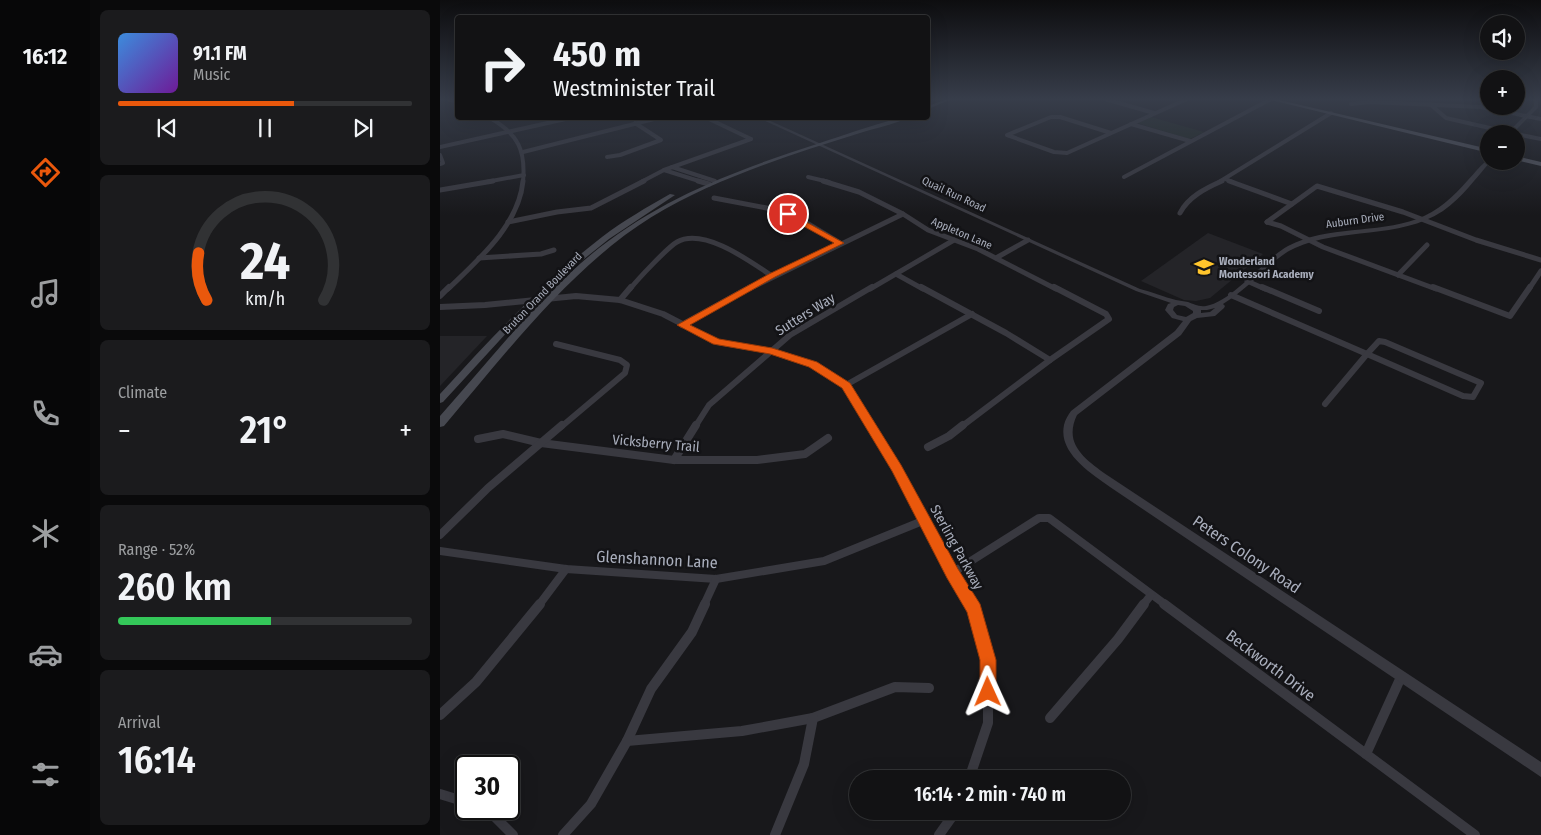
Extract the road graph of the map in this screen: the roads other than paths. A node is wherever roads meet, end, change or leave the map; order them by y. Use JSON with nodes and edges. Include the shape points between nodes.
{"nodes":[{"id":1,"x":483,"y":138,"type":"edge"},
{"id":2,"x":515,"y":138,"type":"edge"},
{"id":3,"x":578,"y":138,"type":"edge"},
{"id":4,"x":658,"y":138,"type":"edge"},
{"id":5,"x":748,"y":138,"type":"edge"},
{"id":6,"x":804,"y":138,"type":"edge"},
{"id":7,"x":820,"y":138,"type":"edge"},
{"id":8,"x":839,"y":138,"type":"edge"},
{"id":9,"x":1011,"y":138,"type":"edge"},
{"id":10,"x":1100,"y":138,"type":"edge"},
{"id":11,"x":1179,"y":138,"type":"edge"},
{"id":12,"x":1196,"y":138,"type":"edge"},
{"id":13,"x":1291,"y":138,"type":"edge"},
{"id":14,"x":1435,"y":138,"type":"edge"},
{"id":15,"x":1452,"y":138,"type":"edge"},
{"id":16,"x":811,"y":141,"type":"junction"},
{"id":17,"x":1190,"y":141,"type":"junction"},
{"id":18,"x":819,"y":144,"type":"junction"},
{"id":19,"x":1480,"y":145,"type":"edge"},
{"id":20,"x":440,"y":147,"type":"edge"},
{"id":21,"x":1480,"y":149,"type":"edge"},
{"id":22,"x":524,"y":152,"type":"junction"},
{"id":23,"x":440,"y":155,"type":"edge"},
{"id":24,"x":1525,"y":155,"type":"edge"},
{"id":25,"x":607,"y":158,"type":"dead end"},
{"id":26,"x":1541,"y":159,"type":"edge"},
{"id":27,"x":1525,"y":160,"type":"edge"},
{"id":28,"x":441,"y":164,"type":"edge"},
{"id":29,"x":1541,"y":164,"type":"edge"},
{"id":30,"x":672,"y":167,"type":"junction"},
{"id":31,"x":1480,"y":169,"type":"edge"},
{"id":32,"x":664,"y":170,"type":"junction"},
{"id":33,"x":524,"y":175,"type":"junction"},
{"id":34,"x":808,"y":177,"type":"dead end"},
{"id":35,"x":1124,"y":177,"type":"dead end"},
{"id":36,"x":1225,"y":179,"type":"junction"},
{"id":37,"x":700,"y":181,"type":"junction"},
{"id":38,"x":710,"y":181,"type":"junction"},
{"id":39,"x":440,"y":190,"type":"edge"},
{"id":40,"x":714,"y":198,"type":"dead end"},
{"id":41,"x":1292,"y":204,"type":"junction"},
{"id":42,"x":1180,"y":213,"type":"dead end"},
{"id":43,"x":903,"y":214,"type":"junction"},
{"id":44,"x":1422,"y":219,"type":"junction"},
{"id":45,"x":508,"y":222,"type":"junction"},
{"id":46,"x":954,"y":240,"type":"junction"},
{"id":47,"x":1028,"y":240,"type":"junction"},
{"id":48,"x":1308,"y":240,"type":"junction"},
{"id":49,"x":840,"y":243,"type":"junction"},
{"id":50,"x":1426,"y":245,"type":"dead end"},
{"id":51,"x":554,"y":250,"type":"dead end"},
{"id":52,"x":479,"y":258,"type":"junction"},
{"id":53,"x":996,"y":258,"type":"junction"},
{"id":54,"x":1541,"y":260,"type":"edge"},
{"id":55,"x":1541,"y":271,"type":"edge"},
{"id":56,"x":896,"y":274,"type":"junction"},
{"id":57,"x":1398,"y":275,"type":"junction"},
{"id":58,"x":772,"y":276,"type":"junction"},
{"id":59,"x":1247,"y":282,"type":"junction"},
{"id":60,"x":1138,"y":290,"type":"junction"},
{"id":61,"x":1231,"y":295,"type":"junction"},
{"id":62,"x":440,"y":296,"type":"edge"},
{"id":63,"x":553,"y":297,"type":"junction"},
{"id":64,"x":534,"y":300,"type":"junction"},
{"id":65,"x":620,"y":300,"type":"junction"},
{"id":66,"x":1177,"y":303,"type":"junction"},
{"id":67,"x":1222,"y":303,"type":"junction"},
{"id":68,"x":440,"y":307,"type":"edge"},
{"id":69,"x":1169,"y":308,"type":"junction"},
{"id":70,"x":1195,"y":308,"type":"junction"},
{"id":71,"x":1319,"y":311,"type":"dead end"},
{"id":72,"x":972,"y":314,"type":"junction"},
{"id":73,"x":1176,"y":318,"type":"junction"},
{"id":74,"x":1192,"y":318,"type":"junction"},
{"id":75,"x":682,"y":325,"type":"junction"},
{"id":76,"x":1170,"y":338,"type":"junction"},
{"id":77,"x":556,"y":344,"type":"dead end"},
{"id":78,"x":772,"y":351,"type":"junction"},
{"id":79,"x":1366,"y":354,"type":"junction"},
{"id":80,"x":1050,"y":360,"type":"junction"},
{"id":81,"x":846,"y":385,"type":"junction"},
{"id":82,"x":440,"y":400,"type":"edge"},
{"id":83,"x":1325,"y":404,"type":"dead end"},
{"id":84,"x":440,"y":423,"type":"edge"},
{"id":85,"x":828,"y":438,"type":"dead end"},
{"id":86,"x":478,"y":439,"type":"dead end"},
{"id":87,"x":542,"y":442,"type":"junction"},
{"id":88,"x":928,"y":447,"type":"dead end"},
{"id":89,"x":674,"y":460,"type":"junction"},
{"id":90,"x":925,"y":520,"type":"junction"},
{"id":91,"x":440,"y":535,"type":"edge"},
{"id":92,"x":440,"y":551,"type":"edge"},
{"id":93,"x":566,"y":569,"type":"junction"},
{"id":94,"x":952,"y":573,"type":"junction"},
{"id":95,"x":716,"y":579,"type":"junction"},
{"id":96,"x":1151,"y":595,"type":"junction"},
{"id":97,"x":1401,"y":677,"type":"junction"},
{"id":98,"x":929,"y":688,"type":"dead end"},
{"id":99,"x":440,"y":715,"type":"edge"},
{"id":100,"x":813,"y":718,"type":"junction"},
{"id":101,"x":1050,"y":718,"type":"dead end"},
{"id":102,"x":627,"y":741,"type":"junction"},
{"id":103,"x":1366,"y":754,"type":"junction"},
{"id":104,"x":972,"y":770,"type":"edge"},
{"id":105,"x":1541,"y":770,"type":"edge"},
{"id":106,"x":440,"y":794,"type":"edge"},
{"id":107,"x":455,"y":799,"type":"edge"},
{"id":108,"x":498,"y":820,"type":"edge"},
{"id":109,"x":950,"y":820,"type":"edge"},
{"id":110,"x":513,"y":835,"type":"edge"},
{"id":111,"x":563,"y":835,"type":"edge"},
{"id":112,"x":775,"y":835,"type":"edge"},
{"id":113,"x":939,"y":835,"type":"edge"},
{"id":114,"x":1475,"y":835,"type":"edge"}],
"edges":[{"from":1,"to":20,"type":"street"},
{"from":2,"to":22,"type":"street"},
{"from":3,"to":22,"type":"street"},
{"from":4,"to":25,"type":"street","via":[[661,140]]},
{"from":5,"to":30,"type":"street"},
{"from":6,"to":16,"type":"street","name":"Quail Run Road"},
{"from":7,"to":16,"type":"main road","name":"Bruton Orand Boulevard"},
{"from":8,"to":18,"type":"main road","name":"Bruton Orand Boulevard"},
{"from":9,"to":10,"type":"street","via":[[1067,153]]},
{"from":11,"to":17,"type":"street"},
{"from":12,"to":17,"type":"street"},
{"from":13,"to":36,"type":"street"},
{"from":14,"to":21,"type":"main road"},
{"from":15,"to":19,"type":"main road"},
{"from":16,"to":18,"type":"street","name":"Quail Run Road"},
{"from":16,"to":38,"type":"main road","name":"Bruton Orand Boulevard","via":[[743,163]]},
{"from":17,"to":35,"type":"street"},
{"from":18,"to":38,"type":"main road","name":"Bruton Orand Boulevard"},
{"from":18,"to":47,"type":"street","name":"Quail Run Road"},
{"from":22,"to":33,"type":"street"},
{"from":23,"to":28,"type":"street"},
{"from":24,"to":26,"type":"main road"},
{"from":27,"to":29,"type":"main road"},
{"from":30,"to":32,"type":"street"},
{"from":30,"to":38,"type":"street"},
{"from":31,"to":44,"type":"street","name":"Auburn Drive","via":[[1445,206]]},
{"from":32,"to":37,"type":"street"},
{"from":32,"to":45,"type":"street","via":[[591,208]]},
{"from":33,"to":39,"type":"street"},
{"from":33,"to":45,"type":"street","via":[[521,194]]},
{"from":34,"to":43,"type":"street","name":"Appleton Lane","via":[[842,186]]},
{"from":36,"to":41,"type":"street"},
{"from":36,"to":42,"type":"street","via":[[1195,196]]},
{"from":37,"to":38,"type":"main road","name":"Bruton Orand Boulevard"},
{"from":37,"to":64,"type":"main road","name":"Bruton Orand Boulevard","via":[[608,234],[577,258]]},
{"from":38,"to":63,"type":"main road","name":"Bruton Orand Boulevard","via":[[667,205],[602,249]]},
{"from":40,"to":49,"type":"street","via":[[777,210],[800,219]]},
{"from":41,"to":44,"type":"street","via":[[1316,186]]},
{"from":41,"to":48,"type":"street","via":[[1267,222]]},
{"from":43,"to":46,"type":"street","name":"Appleton Lane","via":[[928,230]]},
{"from":43,"to":49,"type":"street"},
{"from":44,"to":48,"type":"street","name":"Auburn Drive"},
{"from":44,"to":54,"type":"street"},
{"from":45,"to":52,"type":"street"},
{"from":46,"to":53,"type":"street","name":"Appleton Lane"},
{"from":46,"to":56,"type":"street","name":"Sutters Way"},
{"from":47,"to":53,"type":"street"},
{"from":47,"to":60,"type":"street","name":"Quail Run Road"},
{"from":48,"to":57,"type":"street"},
{"from":48,"to":59,"type":"street","name":"Auburn Drive","via":[[1284,250]]},
{"from":49,"to":58,"type":"street"},
{"from":50,"to":57,"type":"street"},
{"from":51,"to":52,"type":"street","via":[[541,254]]},
{"from":52,"to":62,"type":"street"},
{"from":53,"to":80,"type":"street","name":"Appleton Lane","via":[[1106,314],[1109,319]]},
{"from":55,"to":57,"type":"street","via":[[1510,316]]},
{"from":56,"to":72,"type":"street"},
{"from":56,"to":78,"type":"street","name":"Sutters Way","via":[[790,335]]},
{"from":58,"to":65,"type":"street","via":[[734,251],[687,239],[677,242]]},
{"from":58,"to":75,"type":"street"},
{"from":59,"to":61,"type":"street","name":"Auburn Drive"},
{"from":59,"to":71,"type":"street"},
{"from":60,"to":66,"type":"street","name":"Quail Run Road"},
{"from":60,"to":69,"type":"street","name":"Quail Run Road"},
{"from":61,"to":67,"type":"street","name":"Auburn Drive"},
{"from":61,"to":79,"type":"street"},
{"from":63,"to":64,"type":"street","name":"Sterling Parkway"},
{"from":63,"to":65,"type":"street","name":"Sterling Parkway"},
{"from":63,"to":84,"type":"main road","name":"Bruton Orand Boulevard"},
{"from":64,"to":68,"type":"street","name":"Sterling Parkway"},
{"from":64,"to":82,"type":"main road","name":"Bruton Orand Boulevard"},
{"from":65,"to":75,"type":"street","name":"Sterling Parkway","via":[[663,314]]},
{"from":66,"to":69,"type":"street"},
{"from":66,"to":70,"type":"street","name":"Quail Run Road"},
{"from":67,"to":70,"type":"street","name":"Auburn Drive","via":[[1208,309]]},
{"from":67,"to":74,"type":"street","name":"Auburn Drive","via":[[1216,312]]},
{"from":69,"to":73,"type":"street"},
{"from":70,"to":74,"type":"street","via":[[1198,312]]},
{"from":72,"to":80,"type":"street"},
{"from":72,"to":81,"type":"street"},
{"from":73,"to":74,"type":"street"},
{"from":73,"to":76,"type":"street"},
{"from":74,"to":76,"type":"street","name":"Peters Colony Road"},
{"from":75,"to":78,"type":"street","name":"Sterling Parkway","via":[[717,342]]},
{"from":76,"to":97,"type":"street","name":"Peters Colony Road","via":[[1074,413],[1067,431],[1073,451],[1113,484]]},
{"from":77,"to":87,"type":"street","via":[[604,355],[627,365],[625,373]]},
{"from":78,"to":81,"type":"street","name":"Sterling Parkway","via":[[813,364]]},
{"from":78,"to":89,"type":"street","name":"Sutters Way","via":[[709,406]]},
{"from":79,"to":79,"type":"street","via":[[1463,396],[1473,397],[1481,383],[1384,342],[1379,341]]},
{"from":79,"to":83,"type":"street"},
{"from":80,"to":88,"type":"street","via":[[949,436]]},
{"from":81,"to":90,"type":"street","name":"Sterling Parkway"},
{"from":85,"to":89,"type":"street","name":"Vicksberry Trail","via":[[805,454],[757,460]]},
{"from":86,"to":87,"type":"street","name":"Vicksberry Trail","via":[[503,434]]},
{"from":87,"to":89,"type":"street","name":"Vicksberry Trail"},
{"from":87,"to":91,"type":"street"},
{"from":90,"to":94,"type":"street","name":"Sterling Parkway"},
{"from":90,"to":95,"type":"street","name":"Glenshannon Lane","via":[[824,561]]},
{"from":92,"to":93,"type":"street","name":"Glenshannon Lane"},
{"from":93,"to":95,"type":"street","name":"Glenshannon Lane"},
{"from":93,"to":99,"type":"street","via":[[524,628],[476,682]]},
{"from":94,"to":96,"type":"street","name":"Beckworth Drive","via":[[1039,518],[1048,518]]},
{"from":94,"to":104,"type":"street","name":"Sterling Parkway","via":[[974,609],[988,660],[988,723]]},
{"from":95,"to":102,"type":"street","via":[[692,632],[651,689]]},
{"from":96,"to":101,"type":"street"},
{"from":96,"to":103,"type":"street","name":"Beckworth Drive"},
{"from":97,"to":103,"type":"street"},
{"from":97,"to":105,"type":"street","name":"Peters Colony Road"},
{"from":98,"to":100,"type":"street","via":[[895,687]]},
{"from":100,"to":102,"type":"street","via":[[742,731]]},
{"from":100,"to":112,"type":"street","via":[[804,764]]},
{"from":102,"to":111,"type":"street","via":[[591,804]]},
{"from":103,"to":114,"type":"street","name":"Beckworth Drive"},
{"from":106,"to":107,"type":"street"},
{"from":108,"to":110,"type":"street"},
{"from":109,"to":113,"type":"street"}]}
